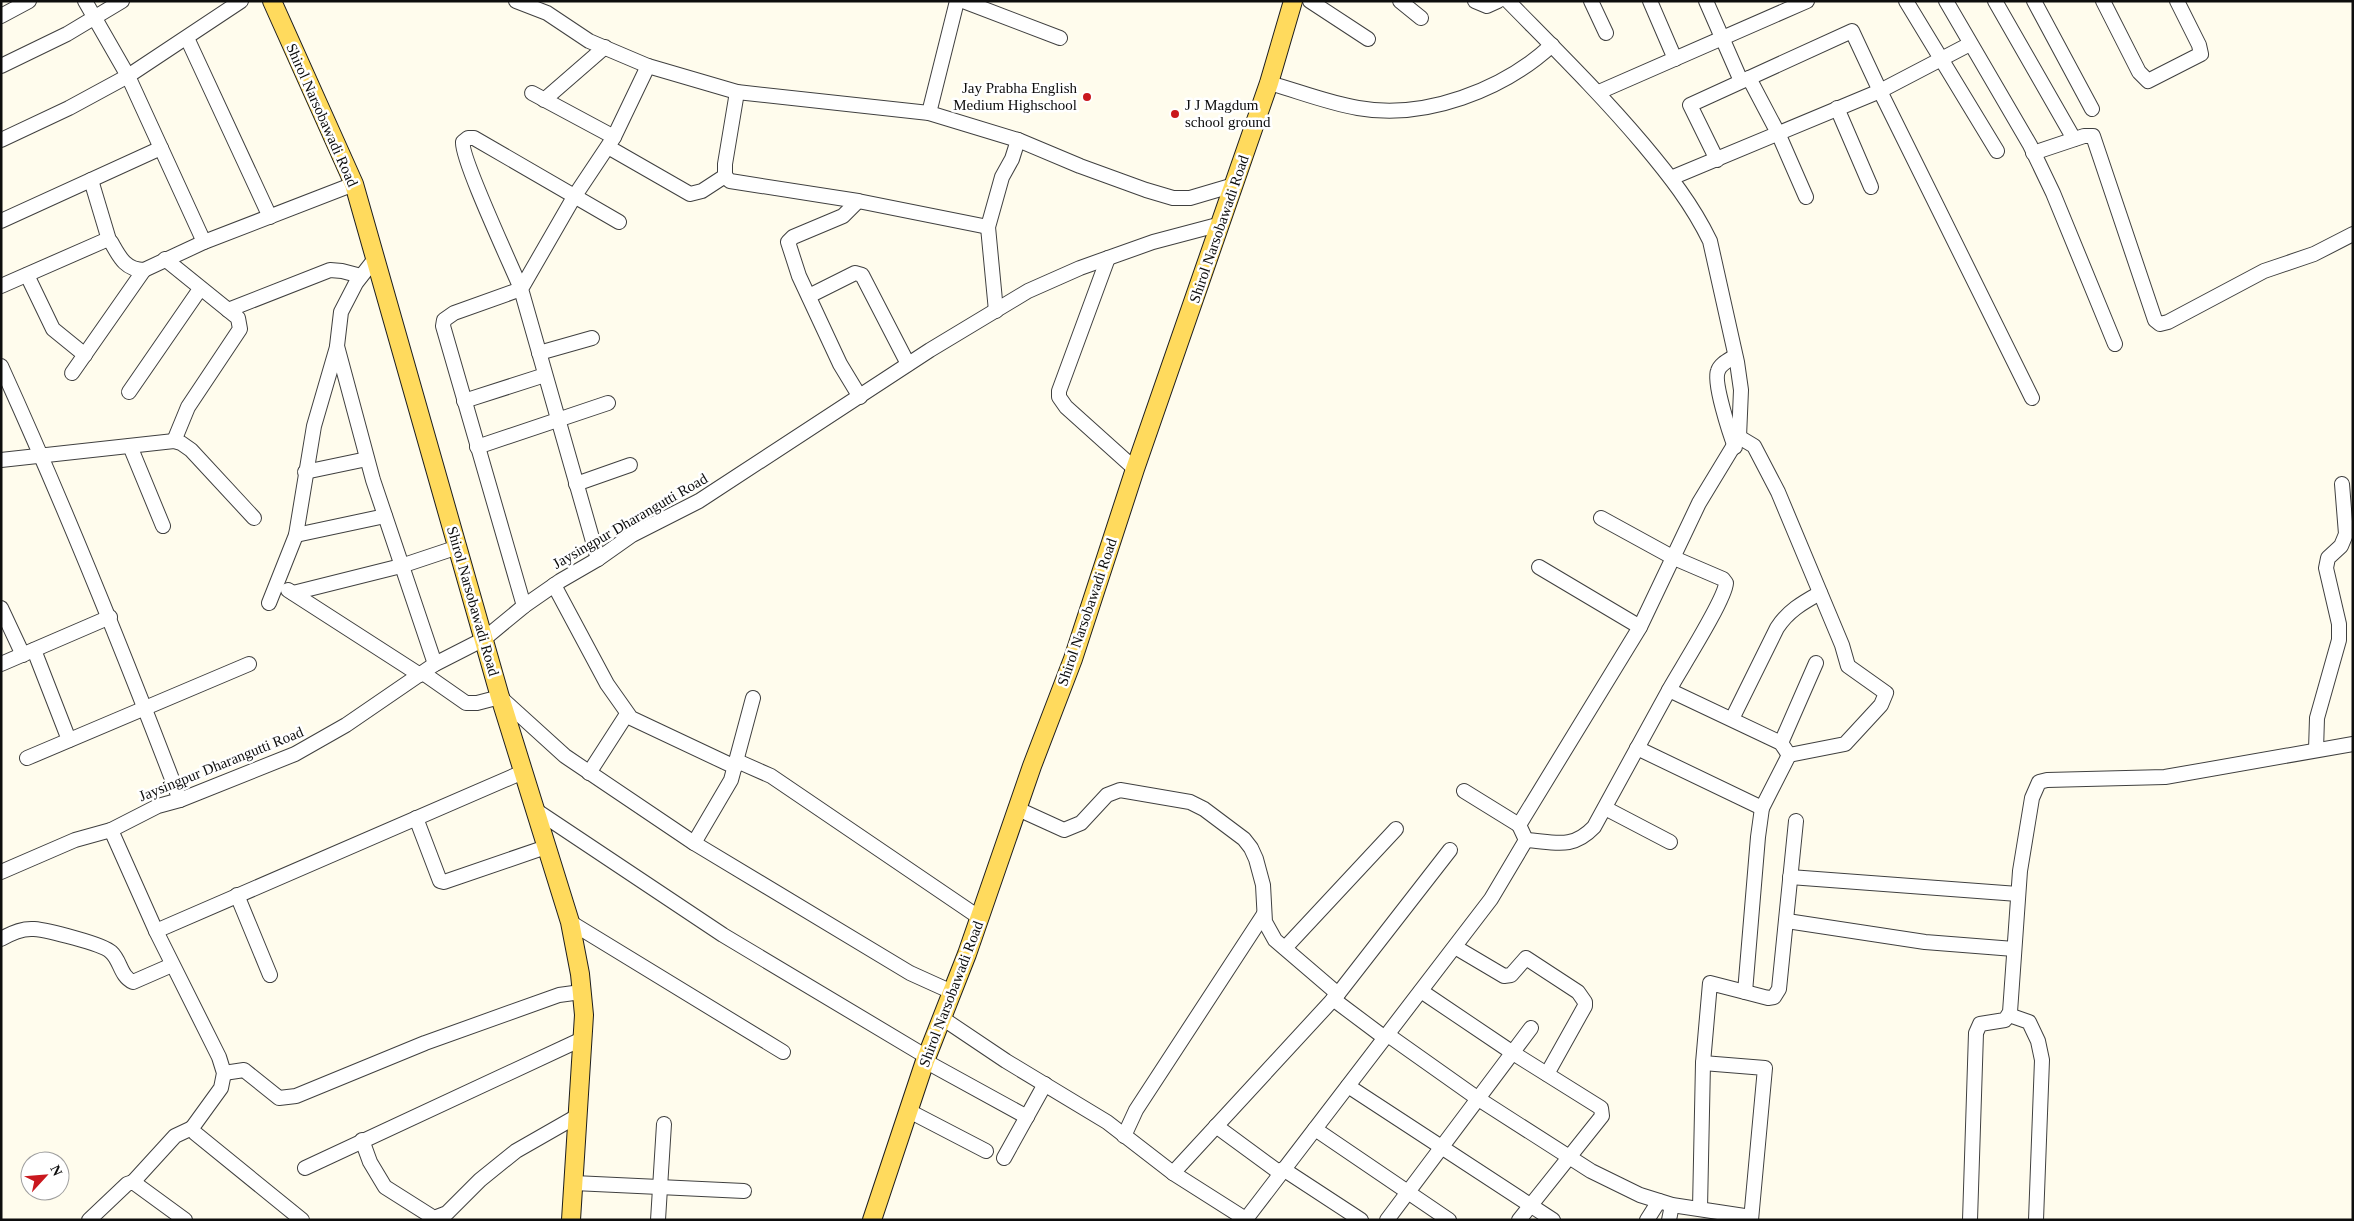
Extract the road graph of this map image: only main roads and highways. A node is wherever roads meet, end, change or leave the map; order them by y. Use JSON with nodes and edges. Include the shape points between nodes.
{"nodes":[{"id":1,"x":272,"y":1,"type":"edge"},
{"id":2,"x":1293,"y":1,"type":"edge"},
{"id":3,"x":572,"y":1220,"type":"edge"},
{"id":4,"x":872,"y":1220,"type":"edge"}],
"edges":[{"from":1,"to":3,"type":"main road","name":"Shirol Narsobawadi Road","via":[[354,184],[500,697],[570,922],[584,1015]]},
{"from":2,"to":4,"type":"main road","name":"Shirol Narsobawadi Road","via":[[1269,83],[1135,469],[1073,659],[926,1059]]}]}
